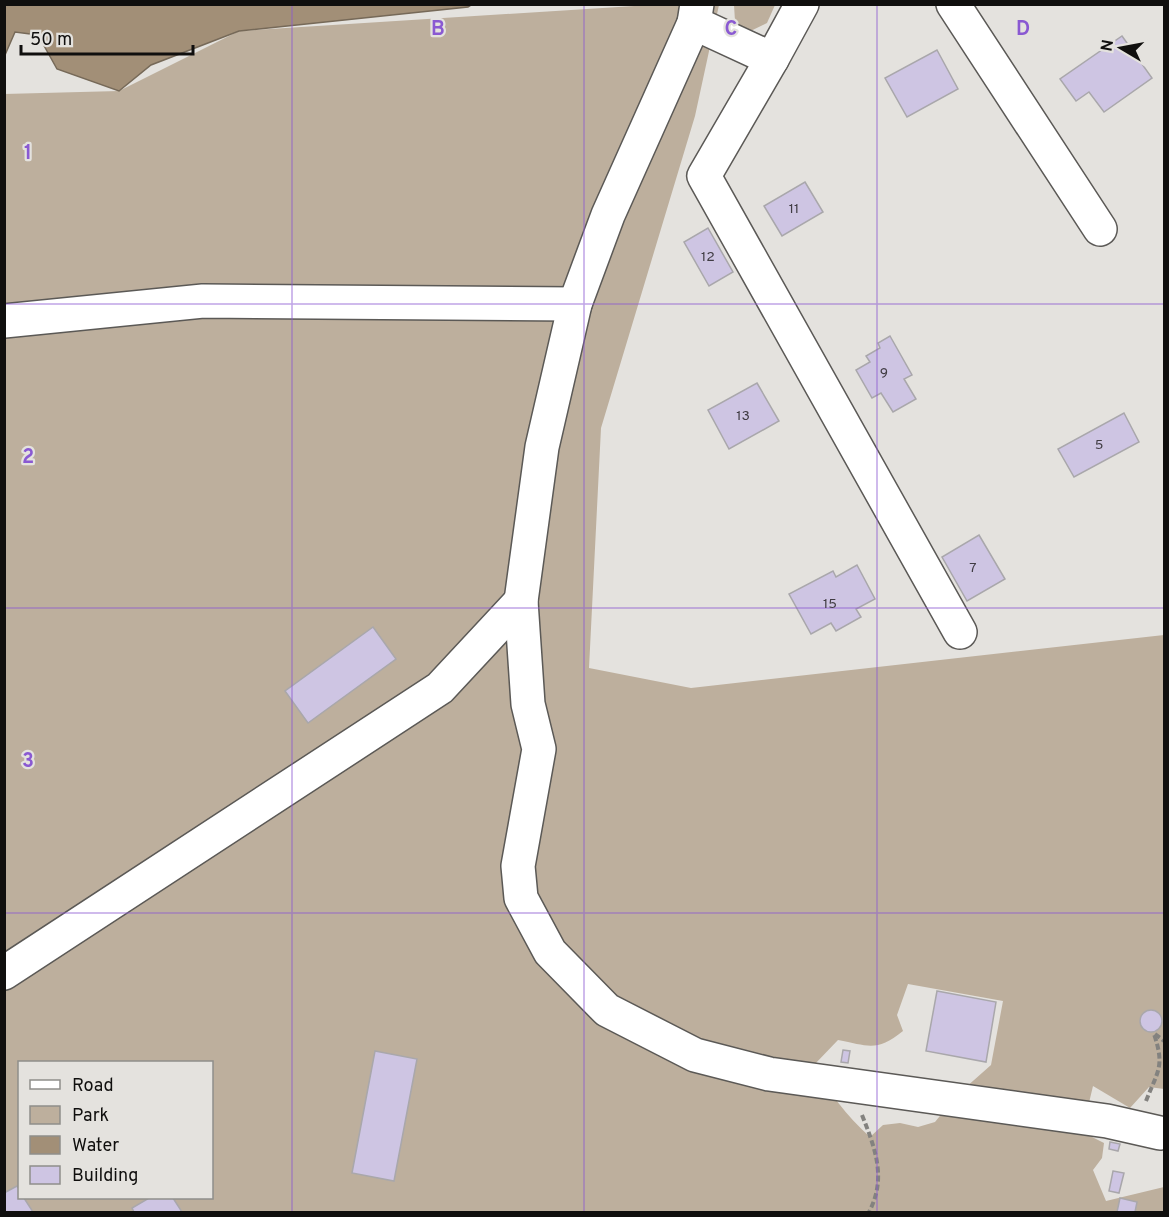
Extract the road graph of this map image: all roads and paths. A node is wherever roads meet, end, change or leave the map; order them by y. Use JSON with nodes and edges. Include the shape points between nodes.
{"nodes":[{"id":1,"x":802,"y":4,"type":"edge"},
{"id":2,"x":953,"y":4,"type":"edge"},
{"id":3,"x":695,"y":14,"type":"edge"},
{"id":4,"x":772,"y":59,"type":"junction"},
{"id":5,"x":1100,"y":230,"type":"dead end"},
{"id":6,"x":575,"y":304,"type":"junction"},
{"id":7,"x":4,"y":321,"type":"edge"},
{"id":8,"x":521,"y":601,"type":"junction"},
{"id":9,"x":960,"y":632,"type":"dead end"},
{"id":10,"x":4,"y":973,"type":"edge"},
{"id":11,"x":1164,"y":1041,"type":"edge"},
{"id":12,"x":847,"y":1085,"type":"junction"},
{"id":13,"x":1149,"y":1130,"type":"joint"},
{"id":14,"x":869,"y":1212,"type":"edge"}],
"edges":[{"from":1,"to":4,"type":"street"},
{"from":2,"to":5,"type":"street"},
{"from":3,"to":4,"type":"street"},
{"from":3,"to":6,"type":"street","via":[[608,215]]},
{"from":4,"to":9,"type":"street","via":[[704,176]]},
{"from":6,"to":7,"type":"street","via":[[203,301]]},
{"from":6,"to":8,"type":"street","via":[[542,447]]},
{"from":8,"to":10,"type":"street","via":[[440,688]]},
{"from":8,"to":12,"type":"street","via":[[528,704],[539,749],[518,866],[521,898],[550,952],[607,1010],[695,1055],[769,1074]]},
{"from":11,"to":13,"type":"path","via":[[1154,1034],[1161,1066],[1145,1104]]},
{"from":12,"to":13,"type":"street"},
{"from":12,"to":14,"type":"path","via":[[858,1104],[879,1170],[876,1200]]}]}
